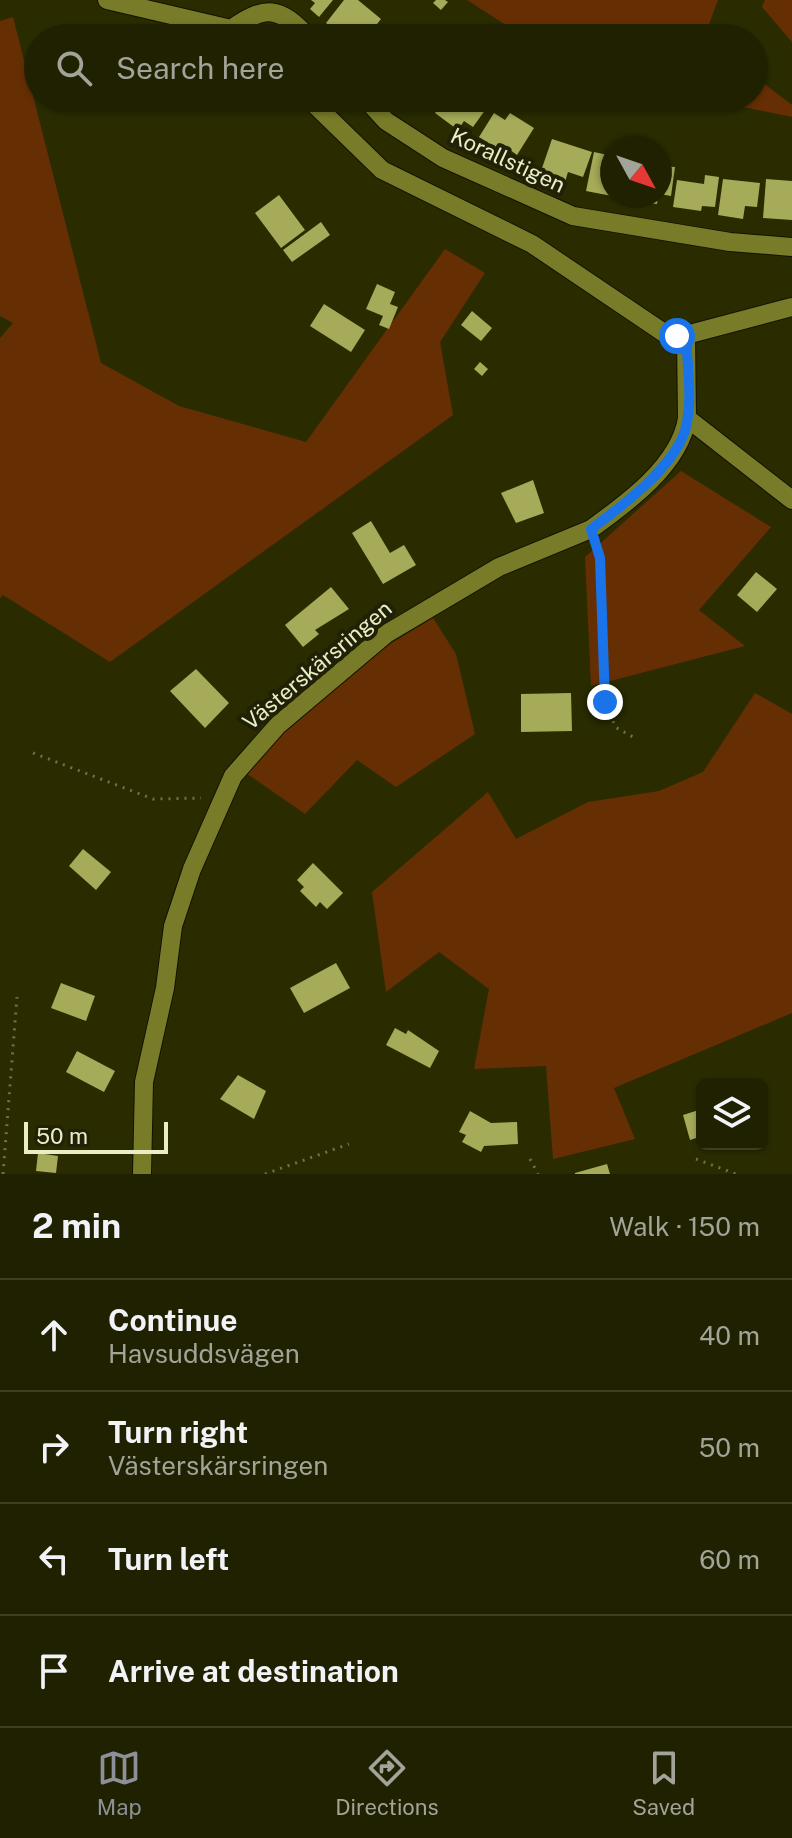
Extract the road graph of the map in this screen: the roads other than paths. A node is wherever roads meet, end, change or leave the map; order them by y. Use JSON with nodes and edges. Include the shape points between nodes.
{"nodes":[{"id":1,"x":107,"y":0,"type":"edge"},
{"id":2,"x":198,"y":24,"type":"edge"},
{"id":3,"x":243,"y":24,"type":"edge"},
{"id":4,"x":292,"y":24,"type":"edge"},
{"id":5,"x":322,"y":112,"type":"edge"},
{"id":6,"x":378,"y":112,"type":"edge"},
{"id":7,"x":792,"y":247,"type":"edge"},
{"id":8,"x":792,"y":307,"type":"edge"},
{"id":9,"x":686,"y":335,"type":"junction"},
{"id":10,"x":687,"y":418,"type":"junction"},
{"id":11,"x":792,"y":500,"type":"edge"},
{"id":12,"x":142,"y":1174,"type":"edge"}],
"edges":[{"from":1,"to":2,"type":"street"},
{"from":3,"to":4,"type":"street","via":[[250,15],[266,10]]},
{"from":5,"to":9,"type":"street","via":[[382,170],[532,244],[657,330]]},
{"from":6,"to":7,"type":"street","name":"Korallstigen","via":[[443,158],[573,216]]},
{"from":8,"to":9,"type":"street"},
{"from":9,"to":10,"type":"street"},
{"from":10,"to":11,"type":"street"},
{"from":10,"to":12,"type":"street","name":"Västerskärsringen","via":[[672,455],[591,529],[499,567],[386,634],[251,752],[222,797],[173,926],[144,1082]]}]}
